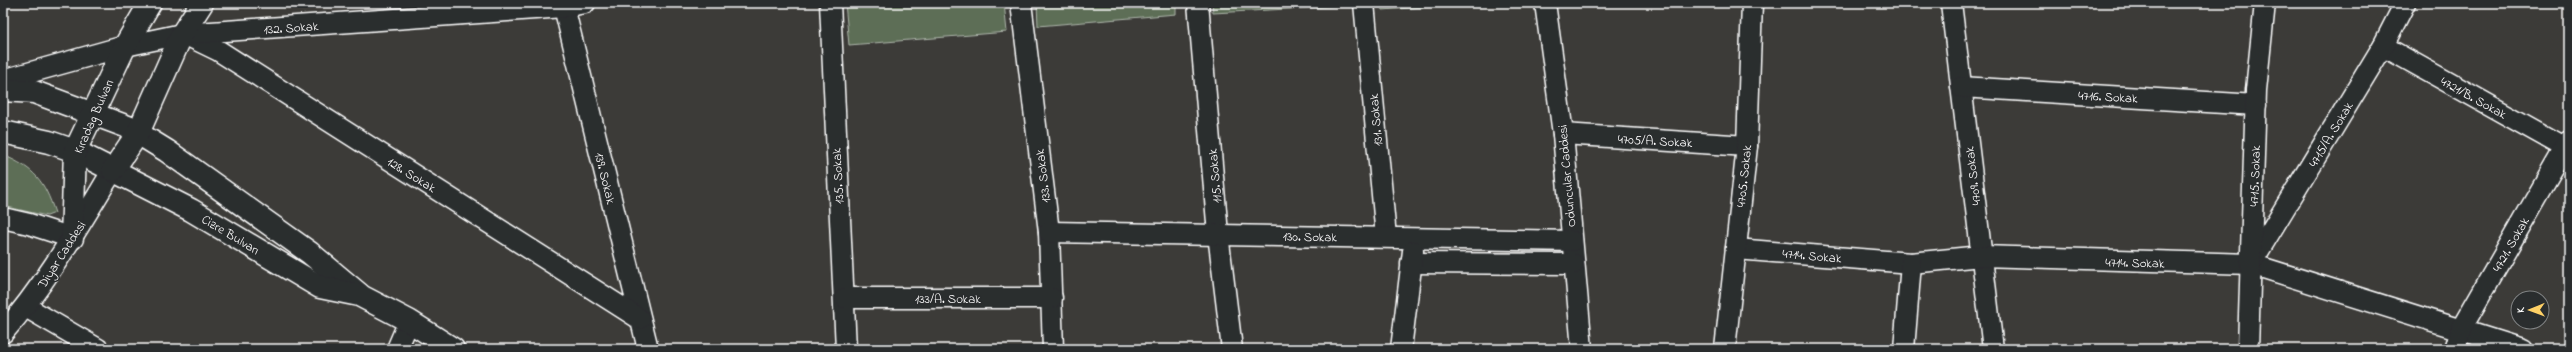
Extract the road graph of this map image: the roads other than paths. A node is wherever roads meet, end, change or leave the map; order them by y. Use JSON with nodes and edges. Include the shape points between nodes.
{"nodes":[{"id":1,"x":150,"y":3,"type":"edge"},
{"id":2,"x":202,"y":3,"type":"edge"},
{"id":3,"x":585,"y":3,"type":"edge"},
{"id":4,"x":830,"y":3,"type":"edge"},
{"id":5,"x":1021,"y":3,"type":"edge"},
{"id":6,"x":1198,"y":3,"type":"edge"},
{"id":7,"x":1364,"y":3,"type":"edge"},
{"id":8,"x":1544,"y":3,"type":"edge"},
{"id":9,"x":1752,"y":3,"type":"edge"},
{"id":10,"x":1951,"y":3,"type":"edge"},
{"id":11,"x":2266,"y":3,"type":"edge"},
{"id":12,"x":2405,"y":3,"type":"edge"},
{"id":13,"x":564,"y":6,"type":"junction"},
{"id":14,"x":182,"y":34,"type":"junction"},
{"id":15,"x":125,"y":46,"type":"junction"},
{"id":16,"x":2383,"y":46,"type":"junction"},
{"id":17,"x":3,"y":80,"type":"edge"},
{"id":18,"x":1961,"y":87,"type":"junction"},
{"id":19,"x":3,"y":90,"type":"edge"},
{"id":20,"x":2256,"y":105,"type":"junction"},
{"id":21,"x":94,"y":113,"type":"junction"},
{"id":22,"x":3,"y":132,"type":"edge"},
{"id":23,"x":138,"y":133,"type":"junction"},
{"id":24,"x":1563,"y":134,"type":"junction"},
{"id":25,"x":2567,"y":144,"type":"edge"},
{"id":26,"x":1746,"y":146,"type":"junction"},
{"id":27,"x":75,"y":151,"type":"junction"},
{"id":28,"x":113,"y":170,"type":"junction"},
{"id":29,"x":3,"y":218,"type":"edge"},
{"id":30,"x":1049,"y":232,"type":"junction"},
{"id":31,"x":1218,"y":234,"type":"junction"},
{"id":32,"x":1386,"y":237,"type":"junction"},
{"id":33,"x":1414,"y":237,"type":"junction"},
{"id":34,"x":72,"y":238,"type":"junction"},
{"id":35,"x":1572,"y":242,"type":"junction"},
{"id":36,"x":1736,"y":249,"type":"junction"},
{"id":37,"x":1981,"y":256,"type":"junction"},
{"id":38,"x":1411,"y":263,"type":"junction"},
{"id":39,"x":1911,"y":263,"type":"junction"},
{"id":40,"x":1574,"y":264,"type":"junction"},
{"id":41,"x":2251,"y":264,"type":"junction"},
{"id":42,"x":359,"y":295,"type":"junction"},
{"id":43,"x":845,"y":298,"type":"junction"},
{"id":44,"x":1052,"y":298,"type":"junction"},
{"id":45,"x":26,"y":307,"type":"junction"},
{"id":46,"x":640,"y":319,"type":"junction"},
{"id":47,"x":409,"y":321,"type":"junction"},
{"id":48,"x":2461,"y":329,"type":"junction"},
{"id":49,"x":3,"y":334,"type":"edge"},
{"id":50,"x":98,"y":349,"type":"edge"},
{"id":51,"x":396,"y":349,"type":"edge"},
{"id":52,"x":453,"y":349,"type":"edge"},
{"id":53,"x":648,"y":349,"type":"edge"},
{"id":54,"x":846,"y":349,"type":"edge"},
{"id":55,"x":1053,"y":349,"type":"edge"},
{"id":56,"x":1232,"y":349,"type":"edge"},
{"id":57,"x":1401,"y":349,"type":"edge"},
{"id":58,"x":1582,"y":349,"type":"edge"},
{"id":59,"x":1725,"y":349,"type":"edge"},
{"id":60,"x":1904,"y":349,"type":"edge"},
{"id":61,"x":1993,"y":349,"type":"edge"},
{"id":62,"x":2248,"y":349,"type":"edge"},
{"id":63,"x":2455,"y":349,"type":"edge"},
{"id":64,"x":2522,"y":349,"type":"edge"}],
"edges":[{"from":1,"to":15,"type":"main road","name":"Kıradag Bulvarı"},
{"from":2,"to":14,"type":"main road"},
{"from":3,"to":13,"type":"street","name":"132. Sokak"},
{"from":4,"to":43,"type":"street","name":"135. Sokak","via":[[836,162]]},
{"from":5,"to":30,"type":"street","name":"133. Sokak"},
{"from":6,"to":31,"type":"street","name":"115. Sokak"},
{"from":7,"to":32,"type":"street","name":"131. Sokak"},
{"from":8,"to":24,"type":"street","name":"Oduncular Caddesi"},
{"from":9,"to":26,"type":"street","name":"4705. Sokak"},
{"from":10,"to":18,"type":"street","name":"4709. Sokak"},
{"from":11,"to":20,"type":"street","name":"4715. Sokak"},
{"from":12,"to":16,"type":"street","name":"4715/A. Sokak"},
{"from":13,"to":14,"type":"street","name":"132. Sokak"},
{"from":13,"to":46,"type":"street","name":"139. Sokak"},
{"from":14,"to":15,"type":"street","name":"132. Sokak"},
{"from":14,"to":23,"type":"main road"},
{"from":14,"to":46,"type":"street","name":"128. Sokak","via":[[219,51]]},
{"from":15,"to":17,"type":"street","name":"132. Sokak"},
{"from":15,"to":21,"type":"main road","name":"Kıradag Bulvarı"},
{"from":16,"to":25,"type":"street","name":"4721/B. Sokak"},
{"from":16,"to":41,"type":"street","name":"4715/A. Sokak"},
{"from":18,"to":20,"type":"street","name":"4716. Sokak"},
{"from":18,"to":37,"type":"street","name":"4709. Sokak"},
{"from":19,"to":21,"type":"main road","via":[[34,92]]},
{"from":20,"to":41,"type":"street","name":"4715. Sokak"},
{"from":21,"to":23,"type":"main road"},
{"from":21,"to":27,"type":"main road","name":"Kıradag Bulvarı"},
{"from":22,"to":27,"type":"main road","name":"Cizre Bulvarı","via":[[49,142]]},
{"from":23,"to":28,"type":"main road"},
{"from":23,"to":42,"type":"main road","via":[[310,253]]},
{"from":24,"to":26,"type":"street","name":"4705/A. Sokak"},
{"from":24,"to":35,"type":"street","name":"Oduncular Caddesi"},
{"from":25,"to":48,"type":"street","name":"4721. Sokak"},
{"from":26,"to":36,"type":"street","name":"4705. Sokak"},
{"from":27,"to":28,"type":"main road","name":"Cizre Bulvarı"},
{"from":27,"to":34,"type":"main road","name":"Kıradag Bulvarı"},
{"from":28,"to":34,"type":"street","name":"Diyar Caddesi"},
{"from":28,"to":42,"type":"main road","name":"Cizre Bulvarı","via":[[191,210],[320,287]]},
{"from":29,"to":34,"type":"street"},
{"from":30,"to":31,"type":"street","name":"130. Sokak"},
{"from":30,"to":44,"type":"street","name":"133. Sokak"},
{"from":31,"to":32,"type":"street","name":"130. Sokak"},
{"from":31,"to":56,"type":"street","name":"115. Sokak"},
{"from":32,"to":33,"type":"street","name":"130. Sokak"},
{"from":33,"to":35,"type":"street","name":"130. Sokak"},
{"from":33,"to":38,"type":"street"},
{"from":34,"to":45,"type":"street","name":"Diyar Caddesi"},
{"from":35,"to":40,"type":"street","name":"Oduncular Caddesi"},
{"from":36,"to":39,"type":"street","name":"4714. Sokak"},
{"from":36,"to":59,"type":"street","name":"4705. Sokak"},
{"from":37,"to":39,"type":"street","name":"4714. Sokak"},
{"from":37,"to":41,"type":"street","name":"4714. Sokak"},
{"from":37,"to":61,"type":"street","name":"4709. Sokak"},
{"from":38,"to":40,"type":"street"},
{"from":38,"to":57,"type":"street"},
{"from":39,"to":60,"type":"street"},
{"from":40,"to":58,"type":"street","name":"Oduncular Caddesi"},
{"from":41,"to":48,"type":"street","name":"4714. Sokak"},
{"from":41,"to":62,"type":"street","name":"4715. Sokak"},
{"from":42,"to":47,"type":"main road","name":"Cizre Bulvarı"},
{"from":43,"to":44,"type":"street","name":"133/A. Sokak"},
{"from":43,"to":54,"type":"street","name":"135. Sokak"},
{"from":44,"to":55,"type":"street","name":"133. Sokak"},
{"from":45,"to":49,"type":"street","name":"Diyar Caddesi"},
{"from":45,"to":50,"type":"street"},
{"from":46,"to":53,"type":"street","name":"139. Sokak"},
{"from":47,"to":51,"type":"street"},
{"from":47,"to":52,"type":"main road","name":"Cizre Bulvarı"},
{"from":48,"to":63,"type":"street","name":"4721. Sokak"},
{"from":48,"to":64,"type":"street","name":"4714. Sokak"}]}
